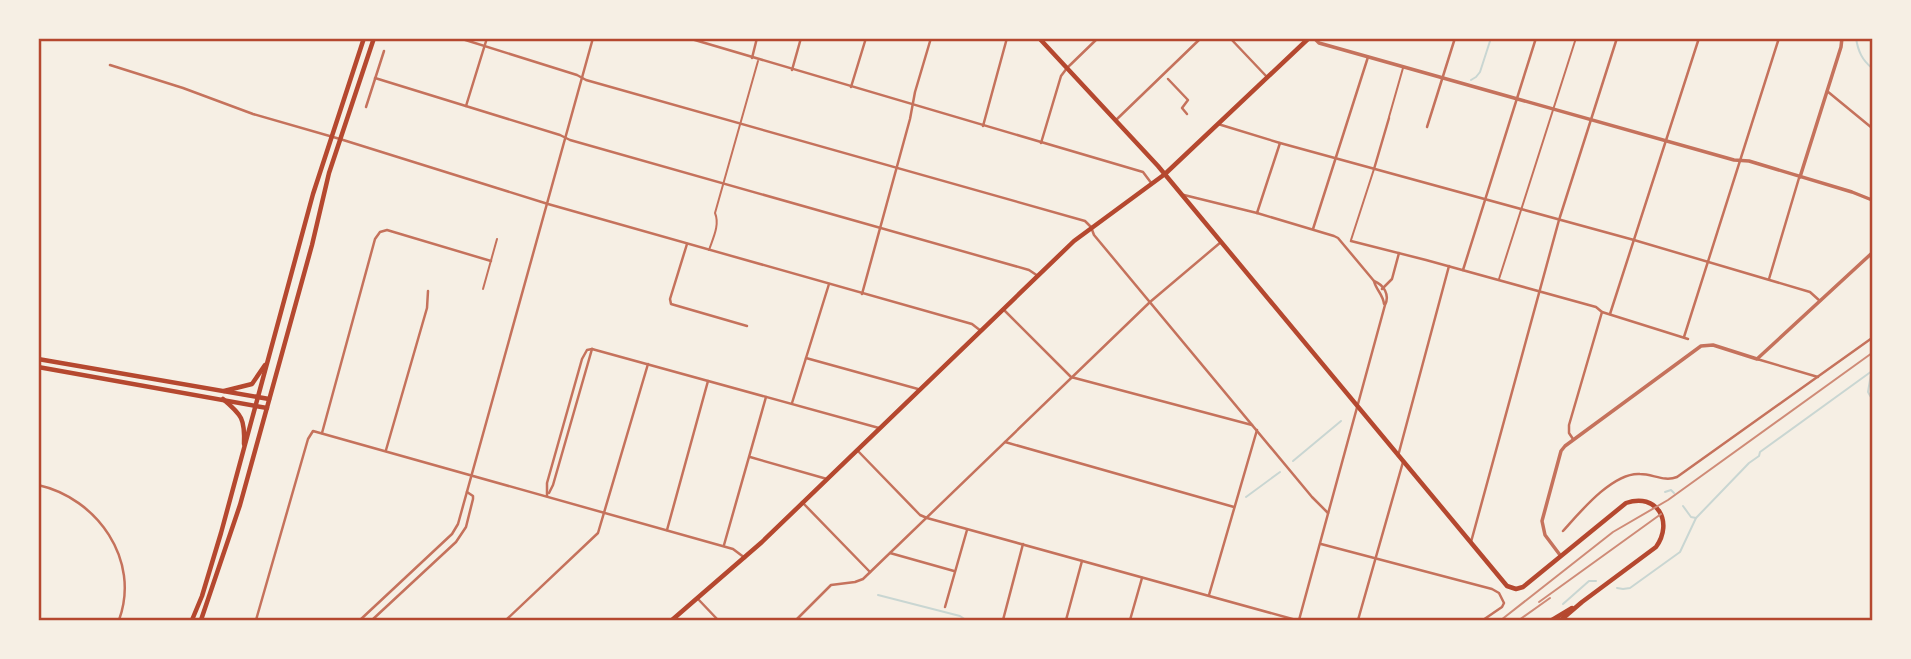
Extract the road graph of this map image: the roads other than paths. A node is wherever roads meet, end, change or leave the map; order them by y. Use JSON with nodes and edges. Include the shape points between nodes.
{"nodes":[{"id":1,"x":364,"y":38,"type":"edge"},
{"id":2,"x":374,"y":38,"type":"edge"},
{"id":3,"x":459,"y":38,"type":"edge"},
{"id":4,"x":488,"y":38,"type":"edge"},
{"id":5,"x":593,"y":38,"type":"edge"},
{"id":6,"x":688,"y":38,"type":"edge"},
{"id":7,"x":757,"y":38,"type":"edge"},
{"id":8,"x":802,"y":38,"type":"edge"},
{"id":9,"x":866,"y":38,"type":"edge"},
{"id":10,"x":930,"y":38,"type":"edge"},
{"id":11,"x":1007,"y":38,"type":"edge"},
{"id":12,"x":1040,"y":38,"type":"edge"},
{"id":13,"x":1098,"y":38,"type":"edge"},
{"id":14,"x":1201,"y":38,"type":"edge"},
{"id":15,"x":1230,"y":38,"type":"edge"},
{"id":16,"x":1311,"y":38,"type":"edge"},
{"id":17,"x":1455,"y":38,"type":"edge"},
{"id":18,"x":1536,"y":38,"type":"edge"},
{"id":19,"x":1576,"y":38,"type":"edge"},
{"id":20,"x":1617,"y":38,"type":"edge"},
{"id":21,"x":1699,"y":38,"type":"edge"},
{"id":22,"x":1779,"y":38,"type":"edge"},
{"id":23,"x":1842,"y":38,"type":"edge"},
{"id":24,"x":485,"y":46,"type":"junction"},
{"id":25,"x":384,"y":51,"type":"dead end"},
{"id":26,"x":1368,"y":57,"type":"junction"},
{"id":27,"x":752,"y":58,"type":"junction"},
{"id":28,"x":758,"y":60,"type":"junction"},
{"id":29,"x":110,"y":65,"type":"dead end"},
{"id":30,"x":1403,"y":67,"type":"junction"},
{"id":31,"x":1067,"y":68,"type":"junction"},
{"id":32,"x":792,"y":70,"type":"junction"},
{"id":33,"x":1267,"y":77,"type":"junction"},
{"id":34,"x":375,"y":78,"type":"junction"},
{"id":35,"x":582,"y":78,"type":"junction"},
{"id":36,"x":1442,"y":78,"type":"junction"},
{"id":37,"x":1168,"y":79,"type":"dead end"},
{"id":38,"x":851,"y":87,"type":"junction"},
{"id":39,"x":1826,"y":91,"type":"junction"},
{"id":40,"x":1516,"y":99,"type":"junction"},
{"id":41,"x":1188,"y":100,"type":"junction"},
{"id":42,"x":1193,"y":100,"type":"dead end"},
{"id":43,"x":466,"y":106,"type":"junction"},
{"id":44,"x":912,"y":106,"type":"junction"},
{"id":45,"x":366,"y":107,"type":"dead end"},
{"id":46,"x":1554,"y":109,"type":"junction"},
{"id":47,"x":1187,"y":114,"type":"dead end"},
{"id":48,"x":1389,"y":118,"type":"joint"},
{"id":49,"x":1591,"y":119,"type":"junction"},
{"id":50,"x":1116,"y":120,"type":"junction"},
{"id":51,"x":741,"y":124,"type":"junction"},
{"id":52,"x":1218,"y":124,"type":"junction"},
{"id":53,"x":982,"y":126,"type":"junction"},
{"id":54,"x":1426,"y":127,"type":"dead end"},
{"id":55,"x":1872,"y":128,"type":"edge"},
{"id":56,"x":331,"y":137,"type":"junction"},
{"id":57,"x":566,"y":138,"type":"junction"},
{"id":58,"x":340,"y":139,"type":"junction"},
{"id":59,"x":1666,"y":140,"type":"junction"},
{"id":60,"x":1041,"y":143,"type":"junction"},
{"id":61,"x":1280,"y":143,"type":"junction"},
{"id":62,"x":1335,"y":158,"type":"junction"},
{"id":63,"x":1740,"y":161,"type":"junction"},
{"id":64,"x":897,"y":167,"type":"junction"},
{"id":65,"x":1374,"y":169,"type":"junction"},
{"id":66,"x":1165,"y":174,"type":"junction"},
{"id":67,"x":1800,"y":177,"type":"junction"},
{"id":68,"x":724,"y":183,"type":"junction"},
{"id":69,"x":1152,"y":184,"type":"junction"},
{"id":70,"x":1181,"y":194,"type":"junction"},
{"id":71,"x":1484,"y":200,"type":"junction"},
{"id":72,"x":1872,"y":200,"type":"edge"},
{"id":73,"x":548,"y":204,"type":"junction"},
{"id":74,"x":1521,"y":210,"type":"junction"},
{"id":75,"x":1256,"y":213,"type":"junction"},
{"id":76,"x":1559,"y":220,"type":"junction"},
{"id":77,"x":1091,"y":227,"type":"junction"},
{"id":78,"x":880,"y":228,"type":"junction"},
{"id":79,"x":1312,"y":229,"type":"junction"},
{"id":80,"x":497,"y":239,"type":"dead end"},
{"id":81,"x":1633,"y":240,"type":"junction"},
{"id":82,"x":1351,"y":241,"type":"joint"},
{"id":83,"x":1221,"y":242,"type":"junction"},
{"id":84,"x":687,"y":244,"type":"junction"},
{"id":85,"x":709,"y":251,"type":"junction"},
{"id":86,"x":1399,"y":253,"type":"junction"},
{"id":87,"x":1872,"y":253,"type":"edge"},
{"id":88,"x":491,"y":261,"type":"junction"},
{"id":89,"x":1708,"y":261,"type":"junction"},
{"id":90,"x":1449,"y":266,"type":"junction"},
{"id":91,"x":1462,"y":270,"type":"junction"},
{"id":92,"x":1038,"y":276,"type":"junction"},
{"id":93,"x":1769,"y":279,"type":"junction"},
{"id":94,"x":1499,"y":280,"type":"junction"},
{"id":95,"x":829,"y":284,"type":"junction"},
{"id":96,"x":483,"y":289,"type":"dead end"},
{"id":97,"x":1382,"y":290,"type":"junction"},
{"id":98,"x":428,"y":291,"type":"dead end"},
{"id":99,"x":1540,"y":292,"type":"junction"},
{"id":100,"x":862,"y":294,"type":"junction"},
{"id":101,"x":1821,"y":301,"type":"junction"},
{"id":102,"x":1150,"y":302,"type":"junction"},
{"id":103,"x":1003,"y":309,"type":"junction"},
{"id":104,"x":1602,"y":312,"type":"junction"},
{"id":105,"x":1610,"y":314,"type":"junction"},
{"id":106,"x":747,"y":326,"type":"dead end"},
{"id":107,"x":981,"y":331,"type":"junction"},
{"id":108,"x":1872,"y":338,"type":"edge"},
{"id":109,"x":592,"y":349,"type":"junction"},
{"id":110,"x":806,"y":358,"type":"junction"},
{"id":111,"x":38,"y":359,"type":"edge"},
{"id":112,"x":269,"y":359,"type":"junction"},
{"id":113,"x":1757,"y":359,"type":"junction"},
{"id":114,"x":649,"y":364,"type":"junction"},
{"id":115,"x":38,"y":367,"type":"edge"},
{"id":116,"x":1071,"y":377,"type":"junction"},
{"id":117,"x":1818,"y":377,"type":"junction"},
{"id":118,"x":708,"y":381,"type":"junction"},
{"id":119,"x":920,"y":390,"type":"junction"},
{"id":120,"x":224,"y":391,"type":"junction"},
{"id":121,"x":259,"y":396,"type":"junction"},
{"id":122,"x":766,"y":397,"type":"junction"},
{"id":123,"x":223,"y":399,"type":"junction"},
{"id":124,"x":269,"y":399,"type":"junction"},
{"id":125,"x":792,"y":403,"type":"junction"},
{"id":126,"x":257,"y":405,"type":"junction"},
{"id":127,"x":1357,"y":406,"type":"junction"},
{"id":128,"x":267,"y":408,"type":"junction"},
{"id":129,"x":1254,"y":426,"type":"junction"},
{"id":130,"x":880,"y":428,"type":"junction"},
{"id":131,"x":1257,"y":430,"type":"junction"},
{"id":132,"x":322,"y":433,"type":"junction"},
{"id":133,"x":1573,"y":440,"type":"junction"},
{"id":134,"x":1005,"y":442,"type":"junction"},
{"id":135,"x":386,"y":450,"type":"junction"},
{"id":136,"x":857,"y":450,"type":"junction"},
{"id":137,"x":243,"y":456,"type":"junction"},
{"id":138,"x":1398,"y":456,"type":"junction"},
{"id":139,"x":750,"y":457,"type":"junction"},
{"id":140,"x":1404,"y":462,"type":"junction"},
{"id":141,"x":472,"y":475,"type":"junction"},
{"id":142,"x":827,"y":479,"type":"junction"},
{"id":143,"x":38,"y":485,"type":"edge"},
{"id":144,"x":467,"y":492,"type":"junction"},
{"id":145,"x":547,"y":496,"type":"junction"},
{"id":146,"x":802,"y":502,"type":"junction"},
{"id":147,"x":1234,"y":507,"type":"junction"},
{"id":148,"x":605,"y":512,"type":"junction"},
{"id":149,"x":1328,"y":513,"type":"junction"},
{"id":150,"x":928,"y":518,"type":"junction"},
{"id":151,"x":968,"y":528,"type":"junction"},
{"id":152,"x":667,"y":530,"type":"junction"},
{"id":153,"x":1563,"y":531,"type":"dead end"},
{"id":154,"x":1471,"y":542,"type":"junction"},
{"id":155,"x":1320,"y":543,"type":"junction"},
{"id":156,"x":1023,"y":544,"type":"junction"},
{"id":157,"x":724,"y":546,"type":"junction"},
{"id":158,"x":890,"y":554,"type":"junction"},
{"id":159,"x":1560,"y":555,"type":"junction"},
{"id":160,"x":745,"y":558,"type":"junction"},
{"id":161,"x":1375,"y":559,"type":"junction"},
{"id":162,"x":1082,"y":561,"type":"junction"},
{"id":163,"x":870,"y":572,"type":"junction"},
{"id":164,"x":956,"y":572,"type":"junction"},
{"id":165,"x":1142,"y":578,"type":"junction"},
{"id":166,"x":1209,"y":596,"type":"junction"},
{"id":167,"x":698,"y":599,"type":"junction"},
{"id":168,"x":945,"y":607,"type":"dead end"},
{"id":169,"x":1556,"y":620,"type":"edge"},
{"id":170,"x":120,"y":621,"type":"edge"},
{"id":171,"x":192,"y":621,"type":"edge"},
{"id":172,"x":201,"y":621,"type":"edge"},
{"id":173,"x":256,"y":621,"type":"edge"},
{"id":174,"x":360,"y":621,"type":"edge"},
{"id":175,"x":372,"y":621,"type":"edge"},
{"id":176,"x":506,"y":621,"type":"edge"},
{"id":177,"x":672,"y":621,"type":"edge"},
{"id":178,"x":718,"y":621,"type":"edge"},
{"id":179,"x":796,"y":621,"type":"edge"},
{"id":180,"x":1003,"y":621,"type":"edge"},
{"id":181,"x":1066,"y":621,"type":"edge"},
{"id":182,"x":1130,"y":621,"type":"edge"},
{"id":183,"x":1297,"y":621,"type":"edge"},
{"id":184,"x":1358,"y":621,"type":"edge"},
{"id":185,"x":1483,"y":621,"type":"edge"}],
"edges":[{"from":1,"to":56,"type":"main road"},
{"from":2,"to":58,"type":"main road"},
{"from":3,"to":24,"type":"street"},
{"from":4,"to":24,"type":"street"},
{"from":5,"to":35,"type":"street"},
{"from":6,"to":27,"type":"street"},
{"from":7,"to":27,"type":"street"},
{"from":8,"to":32,"type":"street"},
{"from":9,"to":38,"type":"street"},
{"from":10,"to":44,"type":"street"},
{"from":11,"to":53,"type":"street"},
{"from":12,"to":31,"type":"main road"},
{"from":13,"to":31,"type":"street"},
{"from":14,"to":50,"type":"street"},
{"from":15,"to":33,"type":"street"},
{"from":16,"to":26,"type":"street"},
{"from":16,"to":33,"type":"main road"},
{"from":17,"to":36,"type":"street"},
{"from":18,"to":40,"type":"street"},
{"from":19,"to":46,"type":"lane"},
{"from":20,"to":49,"type":"street"},
{"from":21,"to":59,"type":"street"},
{"from":22,"to":63,"type":"street"},
{"from":23,"to":39,"type":"street"},
{"from":24,"to":35,"type":"street"},
{"from":24,"to":43,"type":"street"},
{"from":25,"to":34,"type":"street"},
{"from":26,"to":30,"type":"street"},
{"from":26,"to":62,"type":"street"},
{"from":27,"to":28,"type":"street"},
{"from":28,"to":32,"type":"street"},
{"from":28,"to":51,"type":"lane"},
{"from":29,"to":56,"type":"street"},
{"from":30,"to":36,"type":"street"},
{"from":30,"to":48,"type":"lane"},
{"from":31,"to":50,"type":"main road"},
{"from":31,"to":60,"type":"street"},
{"from":32,"to":38,"type":"street"},
{"from":33,"to":52,"type":"main road"},
{"from":34,"to":43,"type":"street"},
{"from":34,"to":45,"type":"street"},
{"from":35,"to":51,"type":"street"},
{"from":35,"to":57,"type":"street"},
{"from":36,"to":40,"type":"street"},
{"from":36,"to":54,"type":"street"},
{"from":37,"to":41,"type":"street"},
{"from":38,"to":44,"type":"street"},
{"from":39,"to":55,"type":"street"},
{"from":39,"to":67,"type":"street"},
{"from":40,"to":46,"type":"street"},
{"from":40,"to":71,"type":"street"},
{"from":41,"to":42,"type":"street"},
{"from":41,"to":47,"type":"street","via":[[1182,108]]},
{"from":43,"to":57,"type":"street"},
{"from":44,"to":53,"type":"street"},
{"from":44,"to":64,"type":"street"},
{"from":46,"to":49,"type":"street"},
{"from":46,"to":74,"type":"lane"},
{"from":48,"to":65,"type":"street"},
{"from":49,"to":59,"type":"street"},
{"from":49,"to":76,"type":"street"},
{"from":50,"to":66,"type":"main road"},
{"from":51,"to":64,"type":"street"},
{"from":51,"to":68,"type":"lane"},
{"from":52,"to":61,"type":"street"},
{"from":52,"to":66,"type":"main road"},
{"from":53,"to":60,"type":"street"},
{"from":56,"to":58,"type":"street"},
{"from":56,"to":112,"type":"main road"},
{"from":57,"to":68,"type":"street"},
{"from":57,"to":73,"type":"street"},
{"from":58,"to":73,"type":"street"},
{"from":58,"to":124,"type":"main road"},
{"from":59,"to":63,"type":"street"},
{"from":59,"to":81,"type":"street"},
{"from":60,"to":69,"type":"street","via":[[1143,172]]},
{"from":61,"to":62,"type":"street"},
{"from":61,"to":75,"type":"street"},
{"from":62,"to":65,"type":"street"},
{"from":62,"to":79,"type":"street"},
{"from":63,"to":67,"type":"street"},
{"from":63,"to":89,"type":"street"},
{"from":64,"to":77,"type":"street","via":[[1079,219]]},
{"from":64,"to":78,"type":"street"},
{"from":65,"to":71,"type":"street"},
{"from":65,"to":82,"type":"lane"},
{"from":66,"to":69,"type":"main road"},
{"from":66,"to":70,"type":"main road"},
{"from":67,"to":72,"type":"street"},
{"from":67,"to":93,"type":"street"},
{"from":68,"to":78,"type":"street"},
{"from":68,"to":85,"type":"lane"},
{"from":69,"to":77,"type":"main road"},
{"from":70,"to":75,"type":"street"},
{"from":70,"to":83,"type":"main road"},
{"from":71,"to":74,"type":"street"},
{"from":71,"to":91,"type":"street"},
{"from":73,"to":84,"type":"street"},
{"from":73,"to":141,"type":"street"},
{"from":74,"to":76,"type":"street"},
{"from":74,"to":94,"type":"lane"},
{"from":75,"to":79,"type":"street"},
{"from":76,"to":81,"type":"street"},
{"from":76,"to":99,"type":"street"},
{"from":77,"to":92,"type":"main road"},
{"from":77,"to":102,"type":"street"},
{"from":78,"to":92,"type":"street"},
{"from":78,"to":100,"type":"street"},
{"from":79,"to":97,"type":"street","via":[[1334,236]]},
{"from":80,"to":88,"type":"lane"},
{"from":81,"to":89,"type":"street"},
{"from":81,"to":105,"type":"street"},
{"from":82,"to":86,"type":"street"},
{"from":83,"to":102,"type":"street"},
{"from":83,"to":127,"type":"main road"},
{"from":84,"to":85,"type":"street"},
{"from":84,"to":106,"type":"street","via":[[671,304]]},
{"from":85,"to":95,"type":"street"},
{"from":86,"to":90,"type":"street"},
{"from":86,"to":97,"type":"street","via":[[1392,279]]},
{"from":87,"to":101,"type":"street"},
{"from":88,"to":96,"type":"lane"},
{"from":88,"to":132,"type":"street","via":[[387,230],[380,232]]},
{"from":89,"to":93,"type":"street"},
{"from":89,"to":105,"type":"street","via":[[1686,338]]},
{"from":90,"to":91,"type":"street"},
{"from":90,"to":138,"type":"street"},
{"from":91,"to":94,"type":"street"},
{"from":92,"to":103,"type":"main road"},
{"from":93,"to":101,"type":"street","via":[[1810,292]]},
{"from":94,"to":99,"type":"street"},
{"from":95,"to":100,"type":"street"},
{"from":95,"to":110,"type":"street"},
{"from":97,"to":127,"type":"street","via":[[1388,296]]},
{"from":98,"to":135,"type":"street"},
{"from":99,"to":104,"type":"street"},
{"from":99,"to":154,"type":"street"},
{"from":100,"to":107,"type":"street","via":[[972,324]]},
{"from":101,"to":113,"type":"street"},
{"from":102,"to":116,"type":"street"},
{"from":102,"to":129,"type":"street"},
{"from":103,"to":107,"type":"main road"},
{"from":103,"to":116,"type":"street"},
{"from":104,"to":105,"type":"street"},
{"from":104,"to":133,"type":"street","via":[[1569,425]]},
{"from":107,"to":119,"type":"main road"},
{"from":108,"to":117,"type":"street"},
{"from":109,"to":114,"type":"street"},
{"from":109,"to":145,"type":"street"},
{"from":109,"to":145,"type":"street","via":[[582,359]]},
{"from":110,"to":119,"type":"street"},
{"from":110,"to":125,"type":"street"},
{"from":111,"to":120,"type":"main road"},
{"from":112,"to":120,"type":"main road","via":[[252,384]]},
{"from":112,"to":121,"type":"main road"},
{"from":113,"to":117,"type":"street"},
{"from":113,"to":133,"type":"street","via":[[1701,346]]},
{"from":114,"to":118,"type":"street"},
{"from":114,"to":148,"type":"street"},
{"from":115,"to":123,"type":"main road"},
{"from":116,"to":129,"type":"street"},
{"from":116,"to":134,"type":"street"},
{"from":117,"to":153,"type":"street","via":[[1675,478],[1639,474],[1620,478]]},
{"from":118,"to":122,"type":"street"},
{"from":118,"to":152,"type":"street"},
{"from":119,"to":130,"type":"main road"},
{"from":120,"to":121,"type":"main road"},
{"from":121,"to":124,"type":"main road"},
{"from":121,"to":126,"type":"main road"},
{"from":122,"to":125,"type":"street"},
{"from":122,"to":139,"type":"street"},
{"from":123,"to":126,"type":"main road"},
{"from":123,"to":137,"type":"main road","via":[[242,418]]},
{"from":124,"to":128,"type":"main road"},
{"from":125,"to":130,"type":"street"},
{"from":126,"to":128,"type":"main road"},
{"from":126,"to":137,"type":"main road"},
{"from":127,"to":138,"type":"main road"},
{"from":127,"to":149,"type":"street"},
{"from":128,"to":172,"type":"main road"},
{"from":129,"to":131,"type":"street"},
{"from":130,"to":136,"type":"main road"},
{"from":131,"to":147,"type":"street"},
{"from":131,"to":149,"type":"street"},
{"from":132,"to":135,"type":"street"},
{"from":132,"to":173,"type":"street","via":[[311,432]]},
{"from":133,"to":159,"type":"street","via":[[1561,451],[1542,519],[1544,533]]},
{"from":134,"to":147,"type":"street"},
{"from":134,"to":150,"type":"street"},
{"from":135,"to":141,"type":"street"},
{"from":136,"to":142,"type":"main road"},
{"from":136,"to":150,"type":"street"},
{"from":137,"to":171,"type":"main road"},
{"from":138,"to":140,"type":"main road"},
{"from":139,"to":142,"type":"street"},
{"from":139,"to":157,"type":"street"},
{"from":140,"to":154,"type":"main road"},
{"from":140,"to":161,"type":"street"},
{"from":141,"to":144,"type":"street"},
{"from":141,"to":145,"type":"street"},
{"from":142,"to":146,"type":"main road"},
{"from":143,"to":170,"type":"street","via":[[79,502],[111,538],[124,581]]},
{"from":144,"to":174,"type":"street","via":[[452,534]]},
{"from":144,"to":175,"type":"street","via":[[473,499],[462,534]]},
{"from":145,"to":148,"type":"street"},
{"from":146,"to":160,"type":"main road"},
{"from":146,"to":163,"type":"street"},
{"from":147,"to":166,"type":"street"},
{"from":148,"to":152,"type":"street"},
{"from":148,"to":176,"type":"street","via":[[595,537]]},
{"from":149,"to":155,"type":"street"},
{"from":150,"to":151,"type":"street"},
{"from":150,"to":158,"type":"street"},
{"from":151,"to":156,"type":"street"},
{"from":151,"to":164,"type":"street"},
{"from":152,"to":157,"type":"street"},
{"from":154,"to":159,"type":"main road","via":[[1506,585],[1516,589]]},
{"from":155,"to":161,"type":"street"},
{"from":155,"to":183,"type":"street"},
{"from":156,"to":162,"type":"street"},
{"from":156,"to":180,"type":"street"},
{"from":157,"to":160,"type":"street"},
{"from":158,"to":163,"type":"street"},
{"from":158,"to":164,"type":"street"},
{"from":159,"to":169,"type":"main road","via":[[1622,505],[1636,500],[1647,502],[1663,520],[1656,547]]},
{"from":160,"to":167,"type":"main road"},
{"from":161,"to":184,"type":"street"},
{"from":161,"to":185,"type":"street","via":[[1499,593],[1502,607]]},
{"from":162,"to":165,"type":"street"},
{"from":162,"to":181,"type":"street"},
{"from":163,"to":179,"type":"street","via":[[860,581],[831,586]]},
{"from":164,"to":168,"type":"street"},
{"from":165,"to":166,"type":"street"},
{"from":165,"to":182,"type":"street"},
{"from":166,"to":183,"type":"street"},
{"from":167,"to":177,"type":"main road"},
{"from":167,"to":178,"type":"street"}]}
